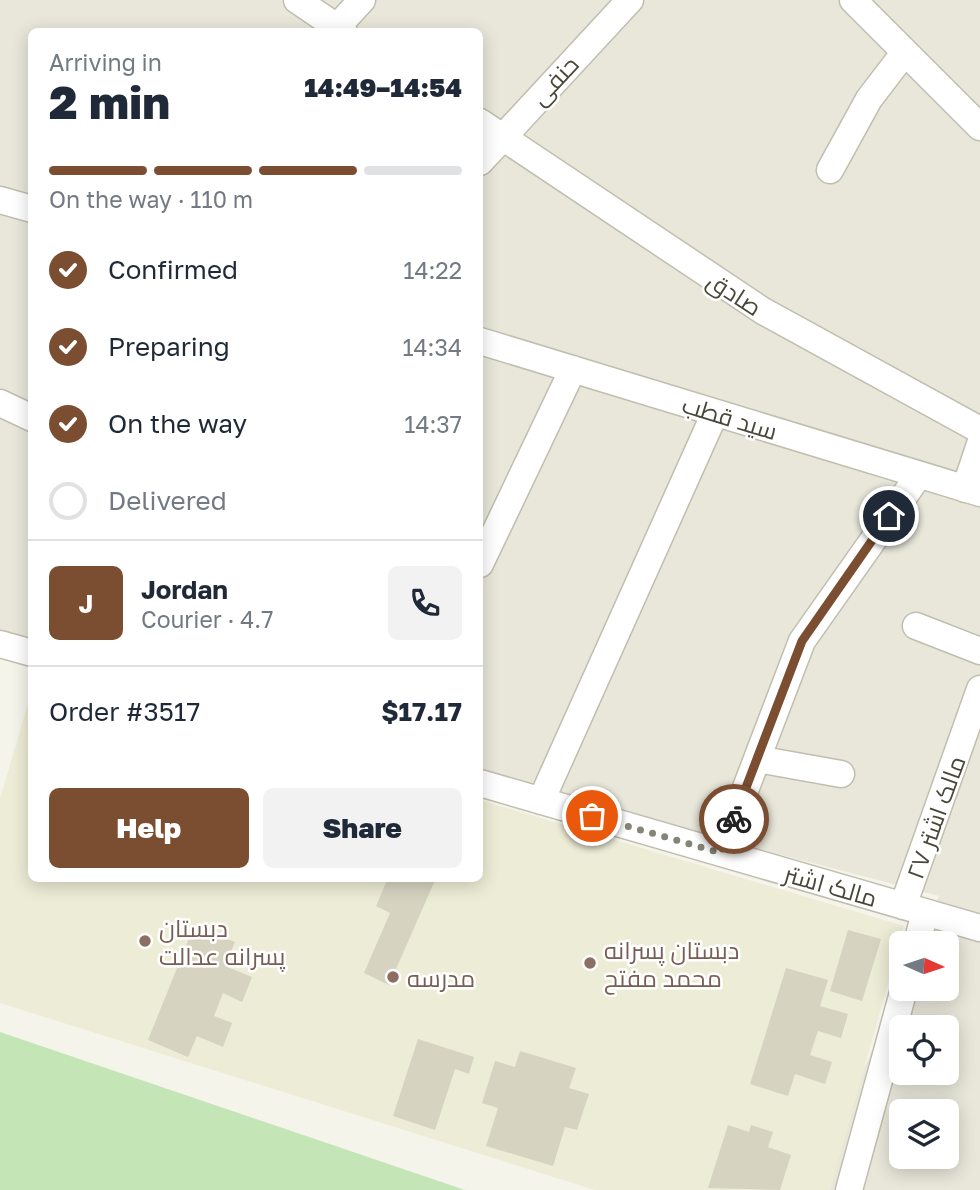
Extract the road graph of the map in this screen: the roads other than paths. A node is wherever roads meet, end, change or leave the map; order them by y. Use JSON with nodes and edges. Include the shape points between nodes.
{"nodes":[{"id":1,"x":297,"y":0,"type":"edge"},
{"id":2,"x":362,"y":0,"type":"edge"},
{"id":3,"x":629,"y":0,"type":"edge"},
{"id":4,"x":853,"y":0,"type":"edge"},
{"id":5,"x":339,"y":28,"type":"edge"},
{"id":6,"x":341,"y":28,"type":"edge"},
{"id":7,"x":905,"y":52,"type":"junction"},
{"id":8,"x":980,"y":127,"type":"edge"},
{"id":9,"x":490,"y":130,"type":"edge"},
{"id":10,"x":483,"y":152,"type":"edge"},
{"id":11,"x":830,"y":170,"type":"dead end"},
{"id":12,"x":0,"y":200,"type":"edge"},
{"id":13,"x":28,"y":208,"type":"edge"},
{"id":14,"x":483,"y":342,"type":"edge"},
{"id":15,"x":573,"y":369,"type":"junction"},
{"id":16,"x":0,"y":403,"type":"edge"},
{"id":17,"x":715,"y":413,"type":"junction"},
{"id":18,"x":28,"y":416,"type":"edge"},
{"id":19,"x":980,"y":430,"type":"edge"},
{"id":20,"x":980,"y":444,"type":"edge"},
{"id":21,"x":919,"y":475,"type":"junction"},
{"id":22,"x":973,"y":491,"type":"edge"},
{"id":23,"x":483,"y":557,"type":"edge"},
{"id":24,"x":916,"y":626,"type":"dead end"},
{"id":25,"x":0,"y":644,"type":"edge"},
{"id":26,"x":980,"y":651,"type":"edge"},
{"id":27,"x":28,"y":652,"type":"edge"},
{"id":28,"x":980,"y":689,"type":"edge"},
{"id":29,"x":757,"y":759,"type":"junction"},
{"id":30,"x":841,"y":775,"type":"dead end"},
{"id":31,"x":483,"y":784,"type":"edge"},
{"id":32,"x":541,"y":801,"type":"junction"},
{"id":33,"x":721,"y":853,"type":"junction"},
{"id":34,"x":914,"y":909,"type":"junction"},
{"id":35,"x":980,"y":928,"type":"edge"},
{"id":36,"x":915,"y":931,"type":"edge"},
{"id":37,"x":901,"y":1001,"type":"edge"},
{"id":38,"x":849,"y":1190,"type":"edge"}],
"edges":[{"from":1,"to":5,"type":"street"},
{"from":2,"to":6,"type":"street"},
{"from":3,"to":9,"type":"street","name":"حنفی"},
{"from":4,"to":7,"type":"street"},
{"from":7,"to":8,"type":"street"},
{"from":7,"to":11,"type":"street","via":[[869,99]]},
{"from":9,"to":10,"type":"street","name":"حنفی"},
{"from":9,"to":19,"type":"street","name":"صادق","via":[[763,312]]},
{"from":12,"to":13,"type":"street"},
{"from":14,"to":15,"type":"street","name":"سید قطب"},
{"from":15,"to":17,"type":"street","name":"سید قطب"},
{"from":15,"to":23,"type":"street"},
{"from":16,"to":18,"type":"street"},
{"from":17,"to":21,"type":"street","name":"سید قطب"},
{"from":17,"to":32,"type":"street"},
{"from":20,"to":22,"type":"street"},
{"from":21,"to":22,"type":"street","name":"سید قطب"},
{"from":21,"to":29,"type":"street","via":[[802,641]]},
{"from":24,"to":26,"type":"street"},
{"from":25,"to":27,"type":"street"},
{"from":28,"to":34,"type":"street","name":"مالک اشتر ۲۷"},
{"from":29,"to":30,"type":"street"},
{"from":29,"to":33,"type":"street"},
{"from":31,"to":32,"type":"street","name":"مالک اشتر"},
{"from":32,"to":33,"type":"street","name":"مالک اشتر"},
{"from":33,"to":34,"type":"street","name":"مالک اشتر"},
{"from":34,"to":35,"type":"street","name":"مالک اشتر"},
{"from":34,"to":36,"type":"street","name":"مالک اشتر ۲۷"},
{"from":37,"to":38,"type":"street"}]}
